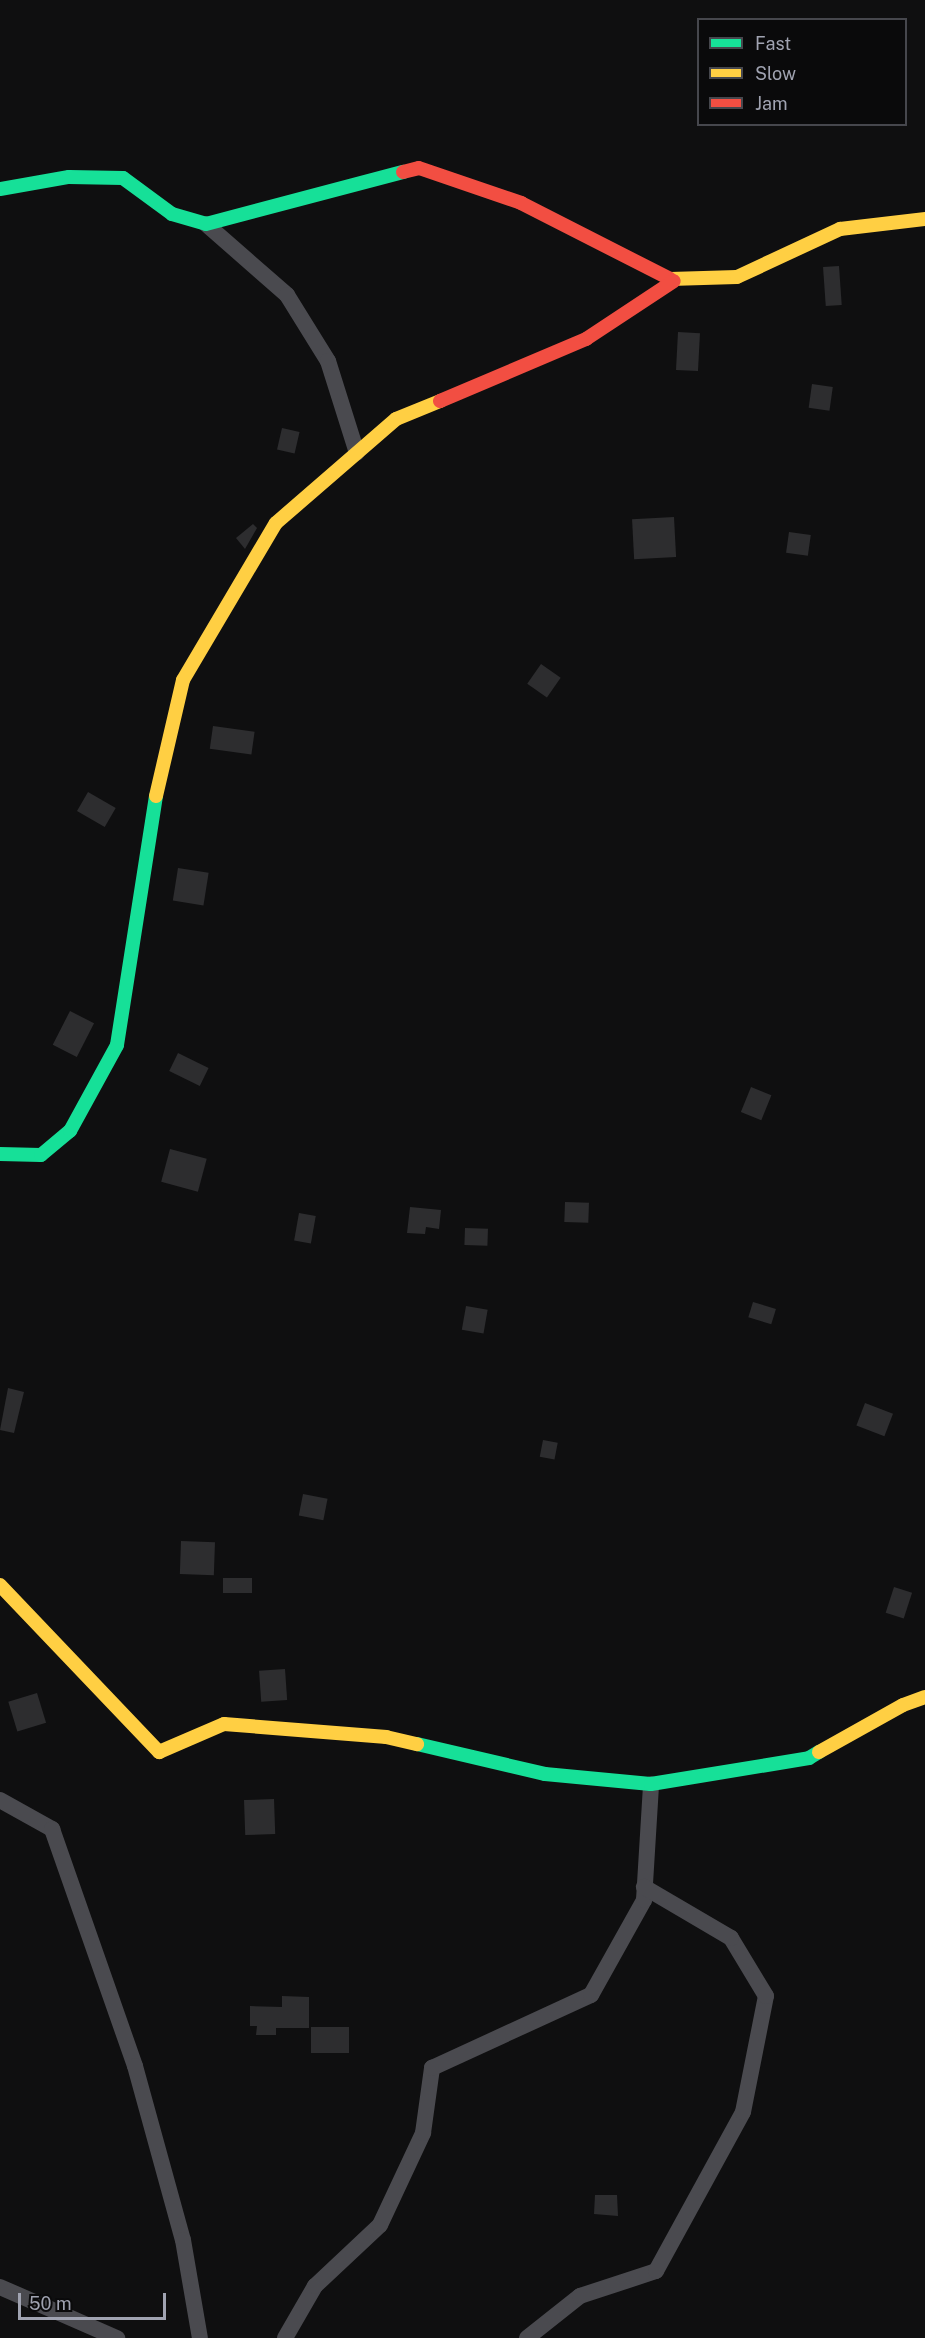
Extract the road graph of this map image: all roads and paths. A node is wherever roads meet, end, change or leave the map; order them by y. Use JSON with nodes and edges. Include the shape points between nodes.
{"nodes":[{"id":1,"x":0,"y":189,"type":"edge"},
{"id":2,"x":925,"y":219,"type":"edge"},
{"id":3,"x":206,"y":224,"type":"junction"},
{"id":4,"x":674,"y":281,"type":"junction"},
{"id":5,"x":357,"y":453,"type":"junction"},
{"id":6,"x":0,"y":1154,"type":"edge"},
{"id":7,"x":0,"y":1585,"type":"edge"},
{"id":8,"x":925,"y":1697,"type":"edge"},
{"id":9,"x":651,"y":1784,"type":"junction"},
{"id":10,"x":0,"y":1800,"type":"edge"},
{"id":11,"x":644,"y":1887,"type":"junction"},
{"id":12,"x":0,"y":2287,"type":"edge"},
{"id":13,"x":117,"y":2338,"type":"edge"},
{"id":14,"x":200,"y":2338,"type":"edge"},
{"id":15,"x":285,"y":2338,"type":"edge"},
{"id":16,"x":527,"y":2338,"type":"edge"}],
"edges":[{"from":1,"to":3,"type":"street","via":[[69,177],[123,178],[172,214]]},
{"from":2,"to":4,"type":"street","via":[[840,229],[737,277]]},
{"from":3,"to":4,"type":"street","via":[[419,168],[521,203]]},
{"from":3,"to":5,"type":"street","via":[[287,295],[328,360]]},
{"from":4,"to":5,"type":"street","via":[[586,339],[396,419]]},
{"from":5,"to":6,"type":"street","via":[[276,523],[183,680],[152,814],[117,1045],[70,1131],[41,1155]]},
{"from":7,"to":9,"type":"street","via":[[159,1752],[224,1724],[386,1737],[545,1774]]},
{"from":8,"to":9,"type":"street","via":[[903,1705],[809,1758]]},
{"from":9,"to":11,"type":"street"},
{"from":10,"to":14,"type":"street","via":[[52,1829],[135,2066],[183,2240]]},
{"from":11,"to":15,"type":"street","via":[[644,1900],[591,1995],[432,2068],[423,2133],[380,2225],[315,2286]]},
{"from":11,"to":16,"type":"street","via":[[731,1938],[766,1996],[743,2112],[656,2271],[580,2296]]},
{"from":12,"to":13,"type":"street"}]}
